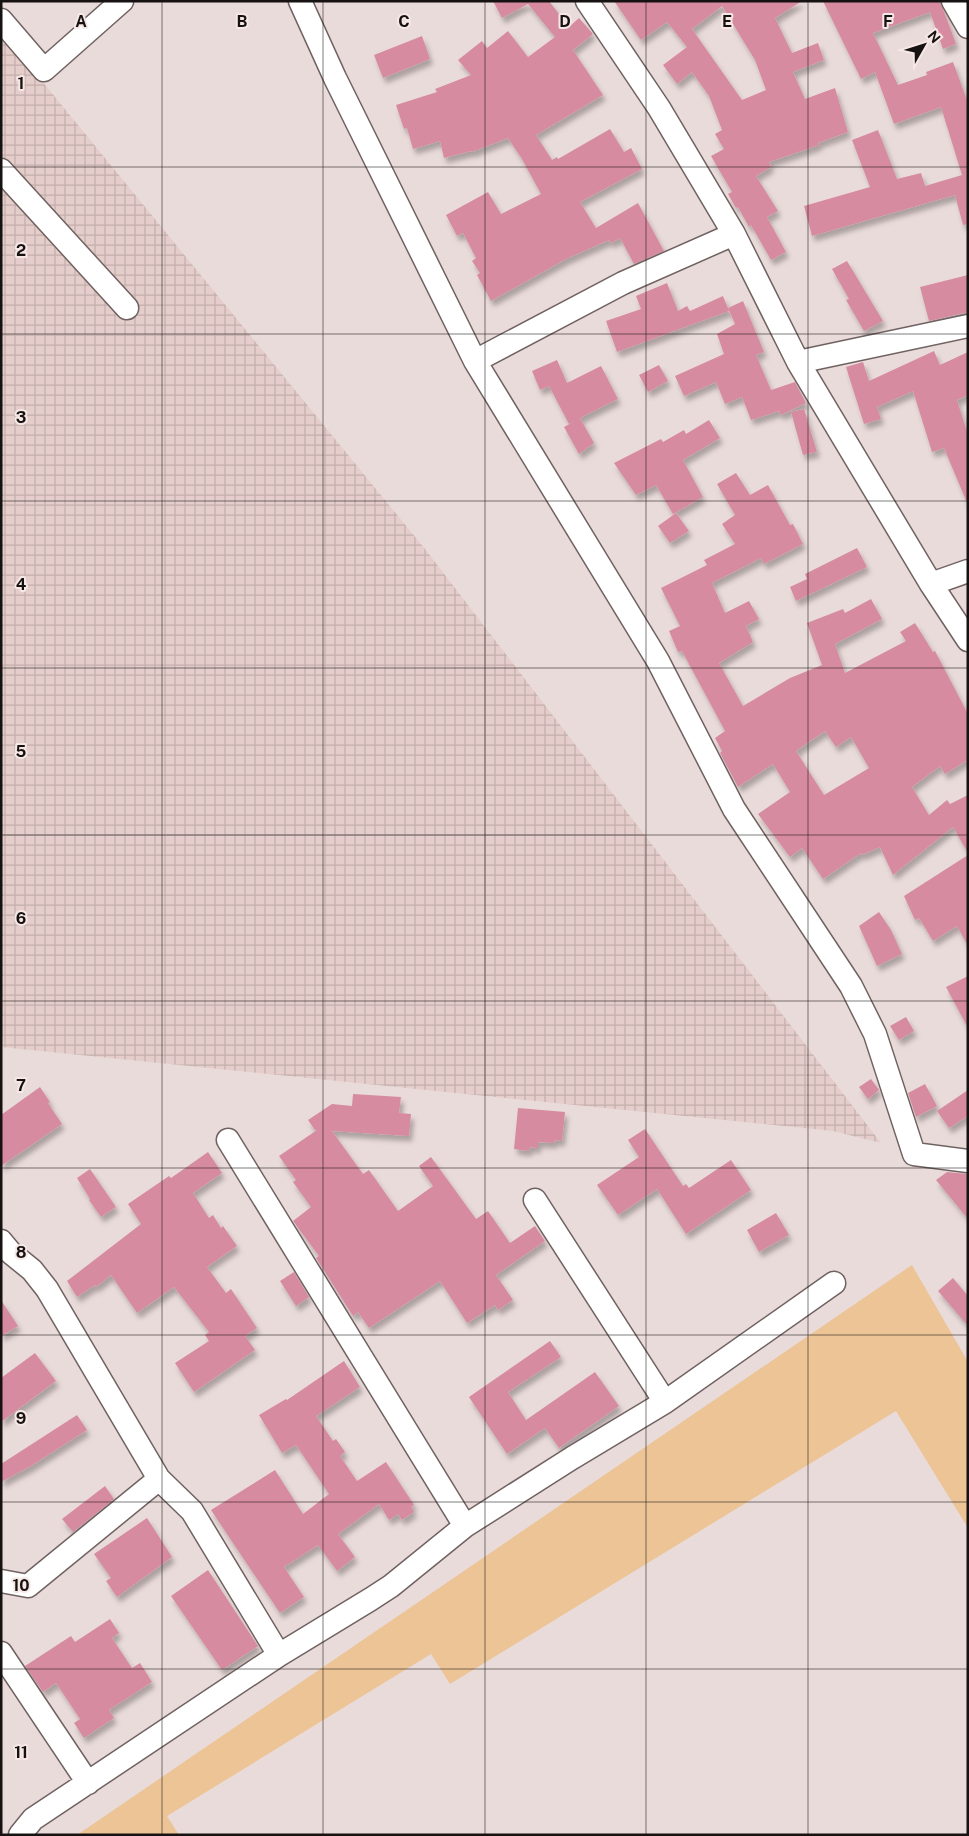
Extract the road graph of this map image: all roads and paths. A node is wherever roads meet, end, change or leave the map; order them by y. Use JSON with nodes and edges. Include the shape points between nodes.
{"nodes":[{"id":1,"x":122,"y":1,"type":"edge"},
{"id":2,"x":300,"y":1,"type":"edge"},
{"id":3,"x":587,"y":1,"type":"edge"},
{"id":4,"x":953,"y":1,"type":"edge"},
{"id":5,"x":1,"y":20,"type":"edge"},
{"id":6,"x":968,"y":27,"type":"edge"},
{"id":7,"x":1,"y":170,"type":"edge"},
{"id":8,"x":734,"y":234,"type":"junction"},
{"id":9,"x":127,"y":308,"type":"dead end"},
{"id":10,"x":968,"y":326,"type":"edge"},
{"id":11,"x":475,"y":361,"type":"junction"},
{"id":12,"x":798,"y":362,"type":"junction"},
{"id":13,"x":968,"y":571,"type":"edge"},
{"id":14,"x":931,"y":584,"type":"junction"},
{"id":15,"x":968,"y":640,"type":"edge"},
{"id":16,"x":228,"y":1140,"type":"dead end"},
{"id":17,"x":968,"y":1161,"type":"edge"},
{"id":18,"x":535,"y":1200,"type":"dead end"},
{"id":19,"x":1,"y":1241,"type":"edge"},
{"id":20,"x":834,"y":1283,"type":"dead end"},
{"id":21,"x":665,"y":1402,"type":"junction"},
{"id":22,"x":159,"y":1480,"type":"junction"},
{"id":23,"x":465,"y":1526,"type":"junction"},
{"id":24,"x":1,"y":1581,"type":"edge"},
{"id":25,"x":1,"y":1653,"type":"edge"},
{"id":26,"x":279,"y":1656,"type":"junction"},
{"id":27,"x":88,"y":1783,"type":"junction"},
{"id":28,"x":20,"y":1835,"type":"edge"}],
"edges":[{"from":1,"to":5,"type":"street","via":[[44,70]]},
{"from":2,"to":11,"type":"street"},
{"from":3,"to":8,"type":"street","via":[[659,108]]},
{"from":4,"to":6,"type":"street"},
{"from":7,"to":9,"type":"street"},
{"from":8,"to":11,"type":"street","via":[[623,283]]},
{"from":8,"to":12,"type":"street"},
{"from":10,"to":12,"type":"street"},
{"from":11,"to":17,"type":"street","via":[[658,660],[734,809],[851,986],[876,1034],[914,1154]]},
{"from":12,"to":14,"type":"street"},
{"from":13,"to":14,"type":"street"},
{"from":14,"to":15,"type":"street"},
{"from":16,"to":23,"type":"street"},
{"from":18,"to":21,"type":"street"},
{"from":19,"to":22,"type":"street","via":[[48,1289]]},
{"from":20,"to":21,"type":"street"},
{"from":21,"to":23,"type":"street"},
{"from":22,"to":24,"type":"street","via":[[28,1586]]},
{"from":22,"to":26,"type":"street","via":[[192,1510]]},
{"from":23,"to":26,"type":"street","via":[[391,1586]]},
{"from":25,"to":27,"type":"street"},
{"from":26,"to":27,"type":"street"},
{"from":27,"to":28,"type":"street","via":[[33,1819]]}]}
